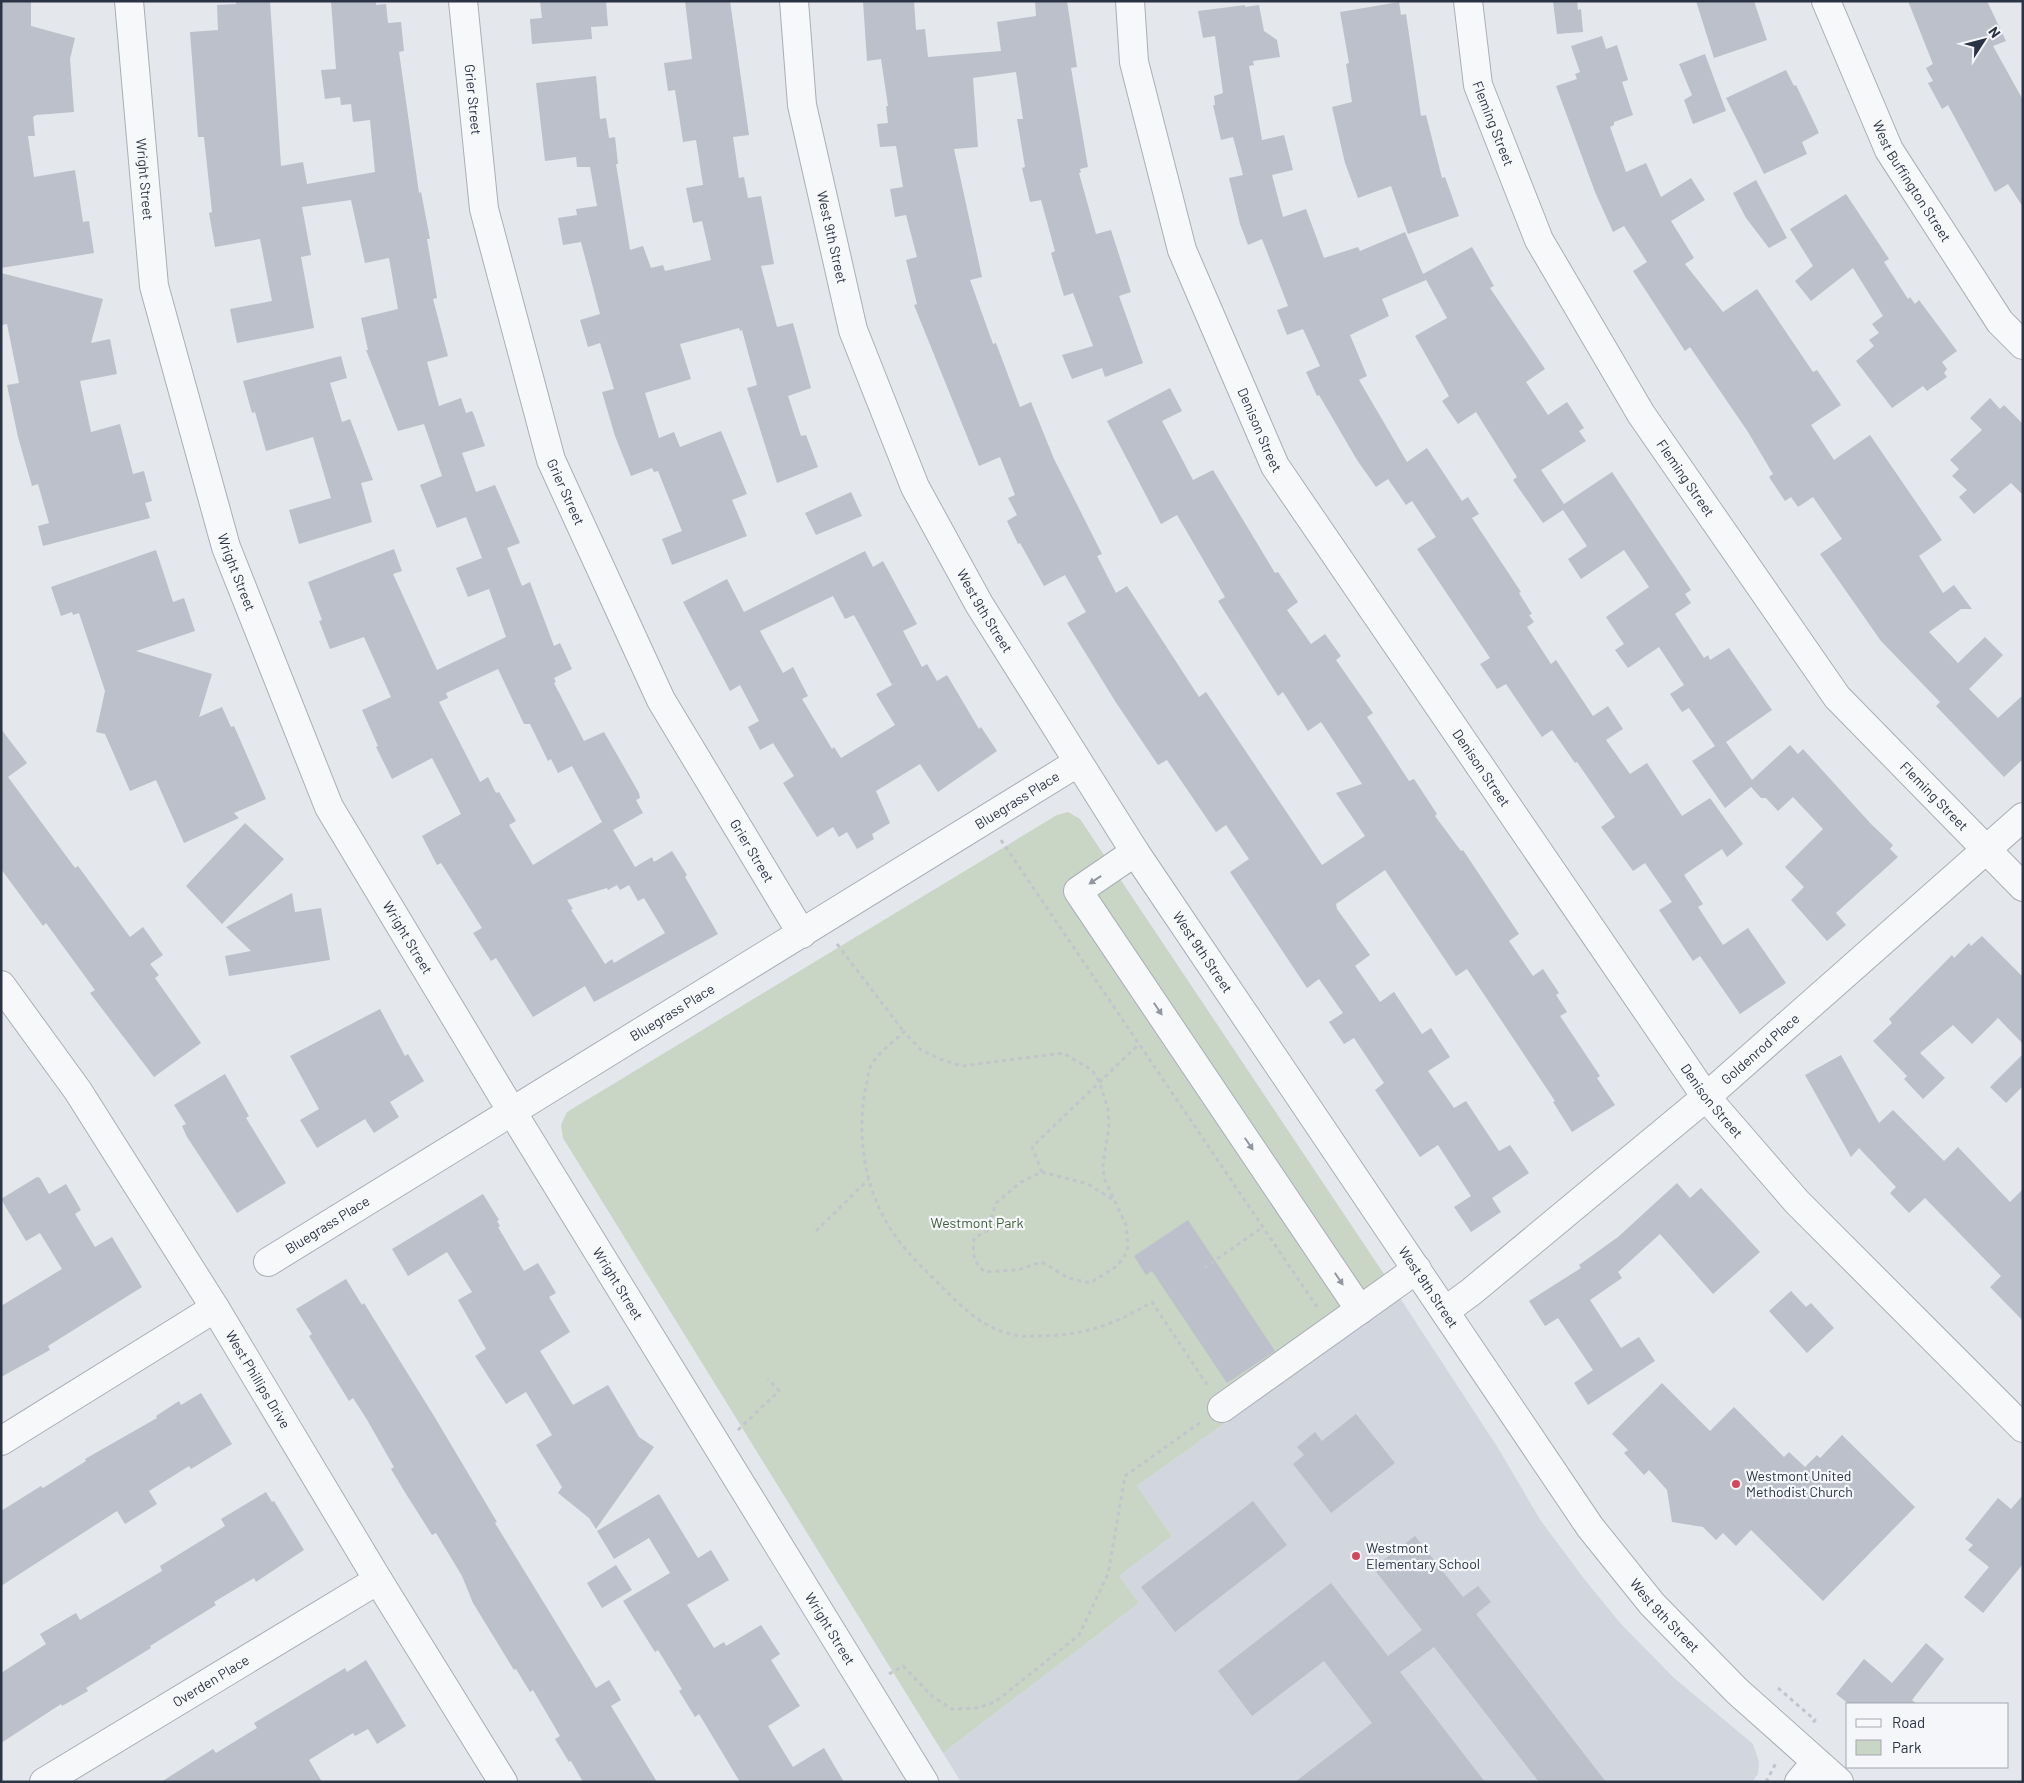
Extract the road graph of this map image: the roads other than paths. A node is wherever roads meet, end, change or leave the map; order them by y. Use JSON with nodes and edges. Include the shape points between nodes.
{"nodes":[{"id":1,"x":129,"y":1,"type":"edge"},
{"id":2,"x":463,"y":1,"type":"edge"},
{"id":3,"x":794,"y":1,"type":"edge"},
{"id":4,"x":1130,"y":1,"type":"edge"},
{"id":5,"x":1468,"y":1,"type":"edge"},
{"id":6,"x":1826,"y":1,"type":"edge"},
{"id":7,"x":2023,"y":345,"type":"edge"},
{"id":8,"x":1077,"y":763,"type":"junction"},
{"id":9,"x":2023,"y":817,"type":"edge"},
{"id":10,"x":1984,"y":849,"type":"junction"},
{"id":11,"x":1135,"y":852,"type":"junction"},
{"id":12,"x":2023,"y":887,"type":"edge"},
{"id":13,"x":802,"y":934,"type":"junction"},
{"id":14,"x":1,"y":985,"type":"edge"},
{"id":15,"x":1706,"y":1097,"type":"junction"},
{"id":16,"x":511,"y":1110,"type":"junction"},
{"id":17,"x":268,"y":1262,"type":"dead end"},
{"id":18,"x":1417,"y":1269,"type":"junction"},
{"id":19,"x":215,"y":1308,"type":"junction"},
{"id":20,"x":1360,"y":1310,"type":"junction"},
{"id":21,"x":1444,"y":1311,"type":"junction"},
{"id":22,"x":1222,"y":1408,"type":"road end"},
{"id":23,"x":2023,"y":1428,"type":"edge"},
{"id":24,"x":1,"y":1441,"type":"edge"},
{"id":25,"x":378,"y":1580,"type":"junction"},
{"id":26,"x":1808,"y":1772,"type":"edge"},
{"id":27,"x":44,"y":1782,"type":"edge"},
{"id":28,"x":504,"y":1782,"type":"edge"},
{"id":29,"x":924,"y":1782,"type":"edge"},
{"id":30,"x":1839,"y":1782,"type":"edge"}],
"edges":[{"from":1,"to":16,"type":"street","name":"Wright Street","via":[[154,286],[226,547],[329,807]]},
{"from":2,"to":13,"type":"street","name":"Grier Street","via":[[484,209],[550,460],[661,700]]},
{"from":3,"to":8,"type":"street","name":"West 9th Street","via":[[802,105],[853,330],[915,487],[978,604]]},
{"from":4,"to":15,"type":"street","name":"Denison Street","via":[[1134,62],[1182,250],[1275,466]]},
{"from":5,"to":10,"type":"street","name":"Fleming Street","via":[[1478,85],[1538,240],[1641,414],[1837,696]]},
{"from":6,"to":7,"type":"street","name":"West Buffington Street","via":[[1889,150],[2000,322]]},
{"from":8,"to":11,"type":"street","name":"West 9th Street"},
{"from":8,"to":13,"type":"street","name":"Bluegrass Place"},
{"from":9,"to":10,"type":"street","name":"Goldenrod Place"},
{"from":10,"to":12,"type":"street","name":"Fleming Street"},
{"from":10,"to":15,"type":"street","name":"Goldenrod Place"},
{"from":11,"to":18,"type":"street","name":"West 9th Street"},
{"from":11,"to":20,"type":"street","one_way":true,"via":[[1078,891]]},
{"from":13,"to":16,"type":"street","name":"Bluegrass Place"},
{"from":14,"to":19,"type":"street","name":"West Phillips Drive","via":[[78,1090]]},
{"from":15,"to":21,"type":"street","name":"Goldenrod Place"},
{"from":15,"to":23,"type":"street","name":"Denison Street","via":[[1797,1202]]},
{"from":16,"to":17,"type":"street","name":"Bluegrass Place"},
{"from":16,"to":29,"type":"street","name":"Wright Street"},
{"from":18,"to":20,"type":"street"},
{"from":18,"to":21,"type":"street","name":"West 9th Street"},
{"from":19,"to":24,"type":"street"},
{"from":19,"to":25,"type":"street","name":"West Phillips Drive"},
{"from":20,"to":22,"type":"street"},
{"from":21,"to":26,"type":"street","name":"West 9th Street","via":[[1590,1527],[1652,1604],[1737,1691]]},
{"from":25,"to":27,"type":"street","name":"Overden Place"},
{"from":25,"to":28,"type":"street","name":"West Phillips Drive"},
{"from":26,"to":30,"type":"street","name":"West 9th Street"}]}
